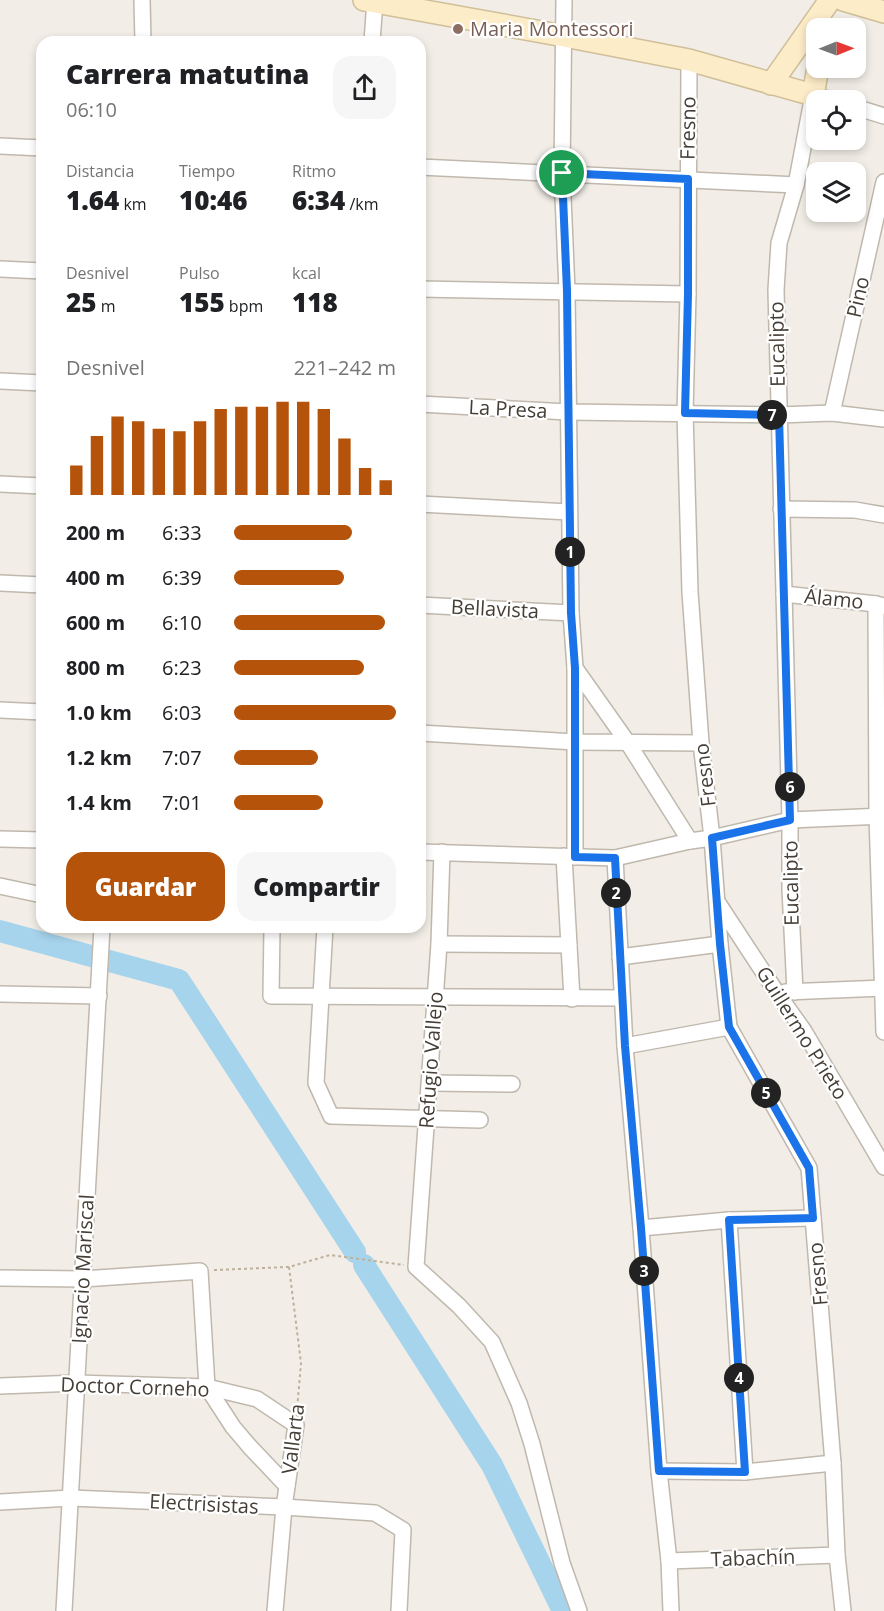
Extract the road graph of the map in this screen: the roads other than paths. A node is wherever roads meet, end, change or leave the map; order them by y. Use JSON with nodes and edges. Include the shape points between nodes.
{"nodes":[{"id":1,"x":142,"y":0,"type":"edge"},
{"id":2,"x":564,"y":0,"type":"edge"},
{"id":3,"x":830,"y":0,"type":"edge"},
{"id":4,"x":843,"y":0,"type":"edge"},
{"id":5,"x":371,"y":1,"type":"edge"},
{"id":6,"x":884,"y":12,"type":"edge"},
{"id":7,"x":827,"y":18,"type":"edge"},
{"id":8,"x":143,"y":36,"type":"edge"},
{"id":9,"x":372,"y":36,"type":"edge"},
{"id":10,"x":564,"y":36,"type":"junction"},
{"id":11,"x":689,"y":60,"type":"junction"},
{"id":12,"x":771,"y":84,"type":"junction"},
{"id":13,"x":806,"y":94,"type":"edge"},
{"id":14,"x":866,"y":110,"type":"edge"},
{"id":15,"x":884,"y":116,"type":"edge"},
{"id":16,"x":0,"y":146,"type":"edge"},
{"id":17,"x":36,"y":148,"type":"edge"},
{"id":18,"x":806,"y":150,"type":"edge"},
{"id":19,"x":426,"y":166,"type":"edge"},
{"id":20,"x":562,"y":173,"type":"junction"},
{"id":21,"x":688,"y":179,"type":"junction"},
{"id":22,"x":884,"y":182,"type":"edge"},
{"id":23,"x":796,"y":185,"type":"junction"},
{"id":24,"x":0,"y":270,"type":"edge"},
{"id":25,"x":36,"y":271,"type":"edge"},
{"id":26,"x":426,"y":289,"type":"edge"},
{"id":27,"x":567,"y":291,"type":"junction"},
{"id":28,"x":688,"y":294,"type":"junction"},
{"id":29,"x":0,"y":381,"type":"edge"},
{"id":30,"x":36,"y":383,"type":"edge"},
{"id":31,"x":426,"y":404,"type":"edge"},
{"id":32,"x":568,"y":412,"type":"junction"},
{"id":33,"x":685,"y":413,"type":"junction"},
{"id":34,"x":832,"y":413,"type":"junction"},
{"id":35,"x":779,"y":415,"type":"junction"},
{"id":36,"x":884,"y":419,"type":"edge"},
{"id":37,"x":0,"y":484,"type":"edge"},
{"id":38,"x":36,"y":486,"type":"edge"},
{"id":39,"x":426,"y":504,"type":"edge"},
{"id":40,"x":781,"y":509,"type":"junction"},
{"id":41,"x":569,"y":512,"type":"junction"},
{"id":42,"x":884,"y":516,"type":"edge"},
{"id":43,"x":0,"y":583,"type":"edge"},
{"id":44,"x":36,"y":585,"type":"edge"},
{"id":45,"x":784,"y":594,"type":"junction"},
{"id":46,"x":426,"y":605,"type":"edge"},
{"id":47,"x":880,"y":605,"type":"edge"},
{"id":48,"x":571,"y":613,"type":"junction"},
{"id":49,"x":575,"y":668,"type":"junction"},
{"id":50,"x":0,"y":710,"type":"edge"},
{"id":51,"x":36,"y":712,"type":"edge"},
{"id":52,"x":426,"y":733,"type":"edge"},
{"id":53,"x":575,"y":742,"type":"junction"},
{"id":54,"x":628,"y":743,"type":"junction"},
{"id":55,"x":701,"y":743,"type":"junction"},
{"id":56,"x":880,"y":816,"type":"edge"},
{"id":57,"x":790,"y":820,"type":"junction"},
{"id":58,"x":712,"y":838,"type":"junction"},
{"id":59,"x":0,"y":839,"type":"edge"},
{"id":60,"x":36,"y":840,"type":"edge"},
{"id":61,"x":690,"y":841,"type":"junction"},
{"id":62,"x":426,"y":852,"type":"edge"},
{"id":63,"x":442,"y":852,"type":"junction"},
{"id":64,"x":569,"y":856,"type":"junction"},
{"id":65,"x":615,"y":858,"type":"junction"},
{"id":66,"x":0,"y":886,"type":"edge"},
{"id":67,"x":36,"y":894,"type":"edge"},
{"id":68,"x":717,"y":902,"type":"junction"},
{"id":69,"x":102,"y":933,"type":"edge"},
{"id":70,"x":272,"y":933,"type":"edge"},
{"id":71,"x":325,"y":933,"type":"edge"},
{"id":72,"x":439,"y":944,"type":"junction"},
{"id":73,"x":720,"y":944,"type":"junction"},
{"id":74,"x":569,"y":945,"type":"junction"},
{"id":75,"x":620,"y":957,"type":"junction"},
{"id":76,"x":884,"y":988,"type":"edge"},
{"id":77,"x":99,"y":991,"type":"junction"},
{"id":78,"x":795,"y":992,"type":"junction"},
{"id":79,"x":777,"y":993,"type":"junction"},
{"id":80,"x":0,"y":994,"type":"edge"},
{"id":81,"x":322,"y":996,"type":"junction"},
{"id":82,"x":436,"y":998,"type":"junction"},
{"id":83,"x":622,"y":998,"type":"junction"},
{"id":84,"x":572,"y":999,"type":"junction"},
{"id":85,"x":729,"y":1027,"type":"junction"},
{"id":86,"x":884,"y":1032,"type":"edge"},
{"id":87,"x":625,"y":1046,"type":"junction"},
{"id":88,"x":429,"y":1083,"type":"junction"},
{"id":89,"x":512,"y":1084,"type":"dead end"},
{"id":90,"x":427,"y":1118,"type":"junction"},
{"id":91,"x":480,"y":1120,"type":"dead end"},
{"id":92,"x":884,"y":1167,"type":"edge"},
{"id":93,"x":813,"y":1218,"type":"junction"},
{"id":94,"x":729,"y":1220,"type":"junction"},
{"id":95,"x":641,"y":1228,"type":"junction"},
{"id":96,"x":0,"y":1278,"type":"edge"},
{"id":97,"x":83,"y":1279,"type":"junction"},
{"id":98,"x":77,"y":1383,"type":"junction"},
{"id":99,"x":0,"y":1386,"type":"edge"},
{"id":100,"x":207,"y":1387,"type":"junction"},
{"id":101,"x":296,"y":1425,"type":"joint"},
{"id":102,"x":833,"y":1463,"type":"junction"},
{"id":103,"x":659,"y":1471,"type":"junction"},
{"id":104,"x":745,"y":1472,"type":"junction"},
{"id":105,"x":287,"y":1486,"type":"junction"},
{"id":106,"x":71,"y":1498,"type":"junction"},
{"id":107,"x":0,"y":1502,"type":"edge"},
{"id":108,"x":284,"y":1508,"type":"junction"},
{"id":109,"x":837,"y":1555,"type":"junction"},
{"id":110,"x":669,"y":1561,"type":"junction"},
{"id":111,"x":64,"y":1611,"type":"edge"},
{"id":112,"x":275,"y":1611,"type":"edge"},
{"id":113,"x":399,"y":1611,"type":"edge"},
{"id":114,"x":579,"y":1611,"type":"edge"},
{"id":115,"x":671,"y":1611,"type":"edge"},
{"id":116,"x":843,"y":1611,"type":"edge"}],
"edges":[{"from":1,"to":8,"type":"street"},
{"from":2,"to":10,"type":"street"},
{"from":3,"to":7,"type":"main road"},
{"from":3,"to":12,"type":"main road"},
{"from":4,"to":6,"type":"main road"},
{"from":5,"to":9,"type":"street"},
{"from":5,"to":10,"type":"main road"},
{"from":10,"to":11,"type":"main road"},
{"from":10,"to":20,"type":"street"},
{"from":11,"to":12,"type":"main road"},
{"from":11,"to":21,"type":"street","name":"Fresno"},
{"from":12,"to":13,"type":"main road"},
{"from":14,"to":15,"type":"street"},
{"from":16,"to":17,"type":"street"},
{"from":18,"to":23,"type":"street","name":"Eucalipto"},
{"from":19,"to":20,"type":"street"},
{"from":20,"to":21,"type":"street"},
{"from":20,"to":27,"type":"street"},
{"from":21,"to":23,"type":"street"},
{"from":21,"to":28,"type":"street","name":"Fresno"},
{"from":22,"to":34,"type":"street","name":"Pino"},
{"from":23,"to":35,"type":"street","name":"Eucalipto","via":[[779,243]]},
{"from":24,"to":25,"type":"street"},
{"from":26,"to":27,"type":"street"},
{"from":27,"to":28,"type":"street"},
{"from":27,"to":32,"type":"street"},
{"from":28,"to":33,"type":"street","name":"Fresno"},
{"from":29,"to":30,"type":"street"},
{"from":31,"to":32,"type":"street","name":"La Presa"},
{"from":32,"to":33,"type":"street","name":"La Presa"},
{"from":32,"to":41,"type":"street"},
{"from":33,"to":35,"type":"street","name":"La Presa"},
{"from":33,"to":55,"type":"street","name":"Fresno","via":[[690,592]]},
{"from":34,"to":35,"type":"street","name":"La Presa"},
{"from":34,"to":36,"type":"street","name":"La Presa"},
{"from":35,"to":40,"type":"street","name":"Eucalipto"},
{"from":37,"to":38,"type":"street"},
{"from":39,"to":41,"type":"street"},
{"from":40,"to":42,"type":"street","via":[[855,510]]},
{"from":40,"to":45,"type":"street","name":"Eucalipto"},
{"from":41,"to":48,"type":"street"},
{"from":43,"to":44,"type":"street"},
{"from":45,"to":47,"type":"street","name":"Álamo"},
{"from":45,"to":57,"type":"street","name":"Eucalipto"},
{"from":46,"to":48,"type":"street","name":"Bellavista"},
{"from":47,"to":56,"type":"street"},
{"from":48,"to":49,"type":"street"},
{"from":49,"to":53,"type":"street"},
{"from":49,"to":54,"type":"street"},
{"from":50,"to":51,"type":"street"},
{"from":52,"to":53,"type":"street"},
{"from":53,"to":54,"type":"street"},
{"from":53,"to":64,"type":"street"},
{"from":54,"to":55,"type":"street"},
{"from":54,"to":61,"type":"street"},
{"from":55,"to":58,"type":"street","name":"Fresno"},
{"from":56,"to":57,"type":"street"},
{"from":56,"to":76,"type":"street"},
{"from":57,"to":58,"type":"street"},
{"from":57,"to":78,"type":"street","name":"Eucalipto"},
{"from":58,"to":61,"type":"street"},
{"from":58,"to":68,"type":"street","name":"Fresno"},
{"from":59,"to":60,"type":"street"},
{"from":61,"to":65,"type":"street"},
{"from":62,"to":63,"type":"street"},
{"from":63,"to":64,"type":"street"},
{"from":63,"to":72,"type":"street","name":"Refugio Vallejo"},
{"from":64,"to":65,"type":"street"},
{"from":64,"to":74,"type":"street"},
{"from":65,"to":75,"type":"street"},
{"from":66,"to":67,"type":"street"},
{"from":68,"to":73,"type":"street","name":"Fresno"},
{"from":68,"to":79,"type":"street","name":"Guillermo Prieto"},
{"from":69,"to":77,"type":"street","name":"Ignacio Mariscal"},
{"from":70,"to":81,"type":"street","via":[[271,996]]},
{"from":71,"to":81,"type":"street"},
{"from":72,"to":74,"type":"street"},
{"from":72,"to":82,"type":"street","name":"Refugio Vallejo"},
{"from":73,"to":75,"type":"street"},
{"from":73,"to":85,"type":"street","name":"Fresno"},
{"from":74,"to":84,"type":"street"},
{"from":75,"to":83,"type":"street"},
{"from":76,"to":78,"type":"street"},
{"from":76,"to":86,"type":"street"},
{"from":77,"to":80,"type":"street"},
{"from":77,"to":97,"type":"street","name":"Ignacio Mariscal"},
{"from":78,"to":79,"type":"street"},
{"from":79,"to":92,"type":"street","name":"Guillermo Prieto","via":[[804,1031]]},
{"from":81,"to":82,"type":"street"},
{"from":81,"to":90,"type":"street","via":[[316,1083],[331,1116]]},
{"from":82,"to":84,"type":"street"},
{"from":82,"to":88,"type":"street","name":"Refugio Vallejo"},
{"from":83,"to":84,"type":"street"},
{"from":83,"to":87,"type":"street"},
{"from":85,"to":87,"type":"street"},
{"from":85,"to":93,"type":"street","name":"Fresno","via":[[809,1168]]},
{"from":87,"to":95,"type":"street"},
{"from":88,"to":89,"type":"street"},
{"from":88,"to":90,"type":"street","name":"Refugio Vallejo"},
{"from":90,"to":91,"type":"street"},
{"from":90,"to":114,"type":"street","name":"Refugio Vallejo","via":[[416,1267],[492,1342],[519,1403],[562,1563]]},
{"from":93,"to":94,"type":"street"},
{"from":93,"to":102,"type":"street","name":"Fresno"},
{"from":94,"to":95,"type":"street"},
{"from":94,"to":104,"type":"street"},
{"from":95,"to":103,"type":"street"},
{"from":96,"to":97,"type":"street"},
{"from":97,"to":98,"type":"street","name":"Ignacio Mariscal"},
{"from":97,"to":100,"type":"street","via":[[200,1271]]},
{"from":98,"to":99,"type":"street","name":"Doctor Corneho"},
{"from":98,"to":100,"type":"street","name":"Doctor Corneho"},
{"from":98,"to":106,"type":"street","name":"Ignacio Mariscal"},
{"from":100,"to":101,"type":"street","name":"Doctor Corneho","via":[[257,1399]]},
{"from":100,"to":105,"type":"street","via":[[233,1427]]},
{"from":101,"to":105,"type":"street","name":"Vallarta"},
{"from":102,"to":104,"type":"street"},
{"from":102,"to":109,"type":"street","name":"Fresno"},
{"from":103,"to":104,"type":"street"},
{"from":103,"to":110,"type":"street"},
{"from":105,"to":108,"type":"street","name":"Vallarta"},
{"from":106,"to":107,"type":"street","name":"Electrisistas"},
{"from":106,"to":108,"type":"street","name":"Electrisistas"},
{"from":106,"to":111,"type":"street","name":"Ignacio Mariscal"},
{"from":108,"to":112,"type":"street","name":"Vallarta"},
{"from":108,"to":113,"type":"street","name":"Electrisistas","via":[[375,1513],[403,1530]]},
{"from":109,"to":110,"type":"street","name":"Tabachín"},
{"from":109,"to":116,"type":"street","name":"Fresno"},
{"from":110,"to":115,"type":"street"}]}
